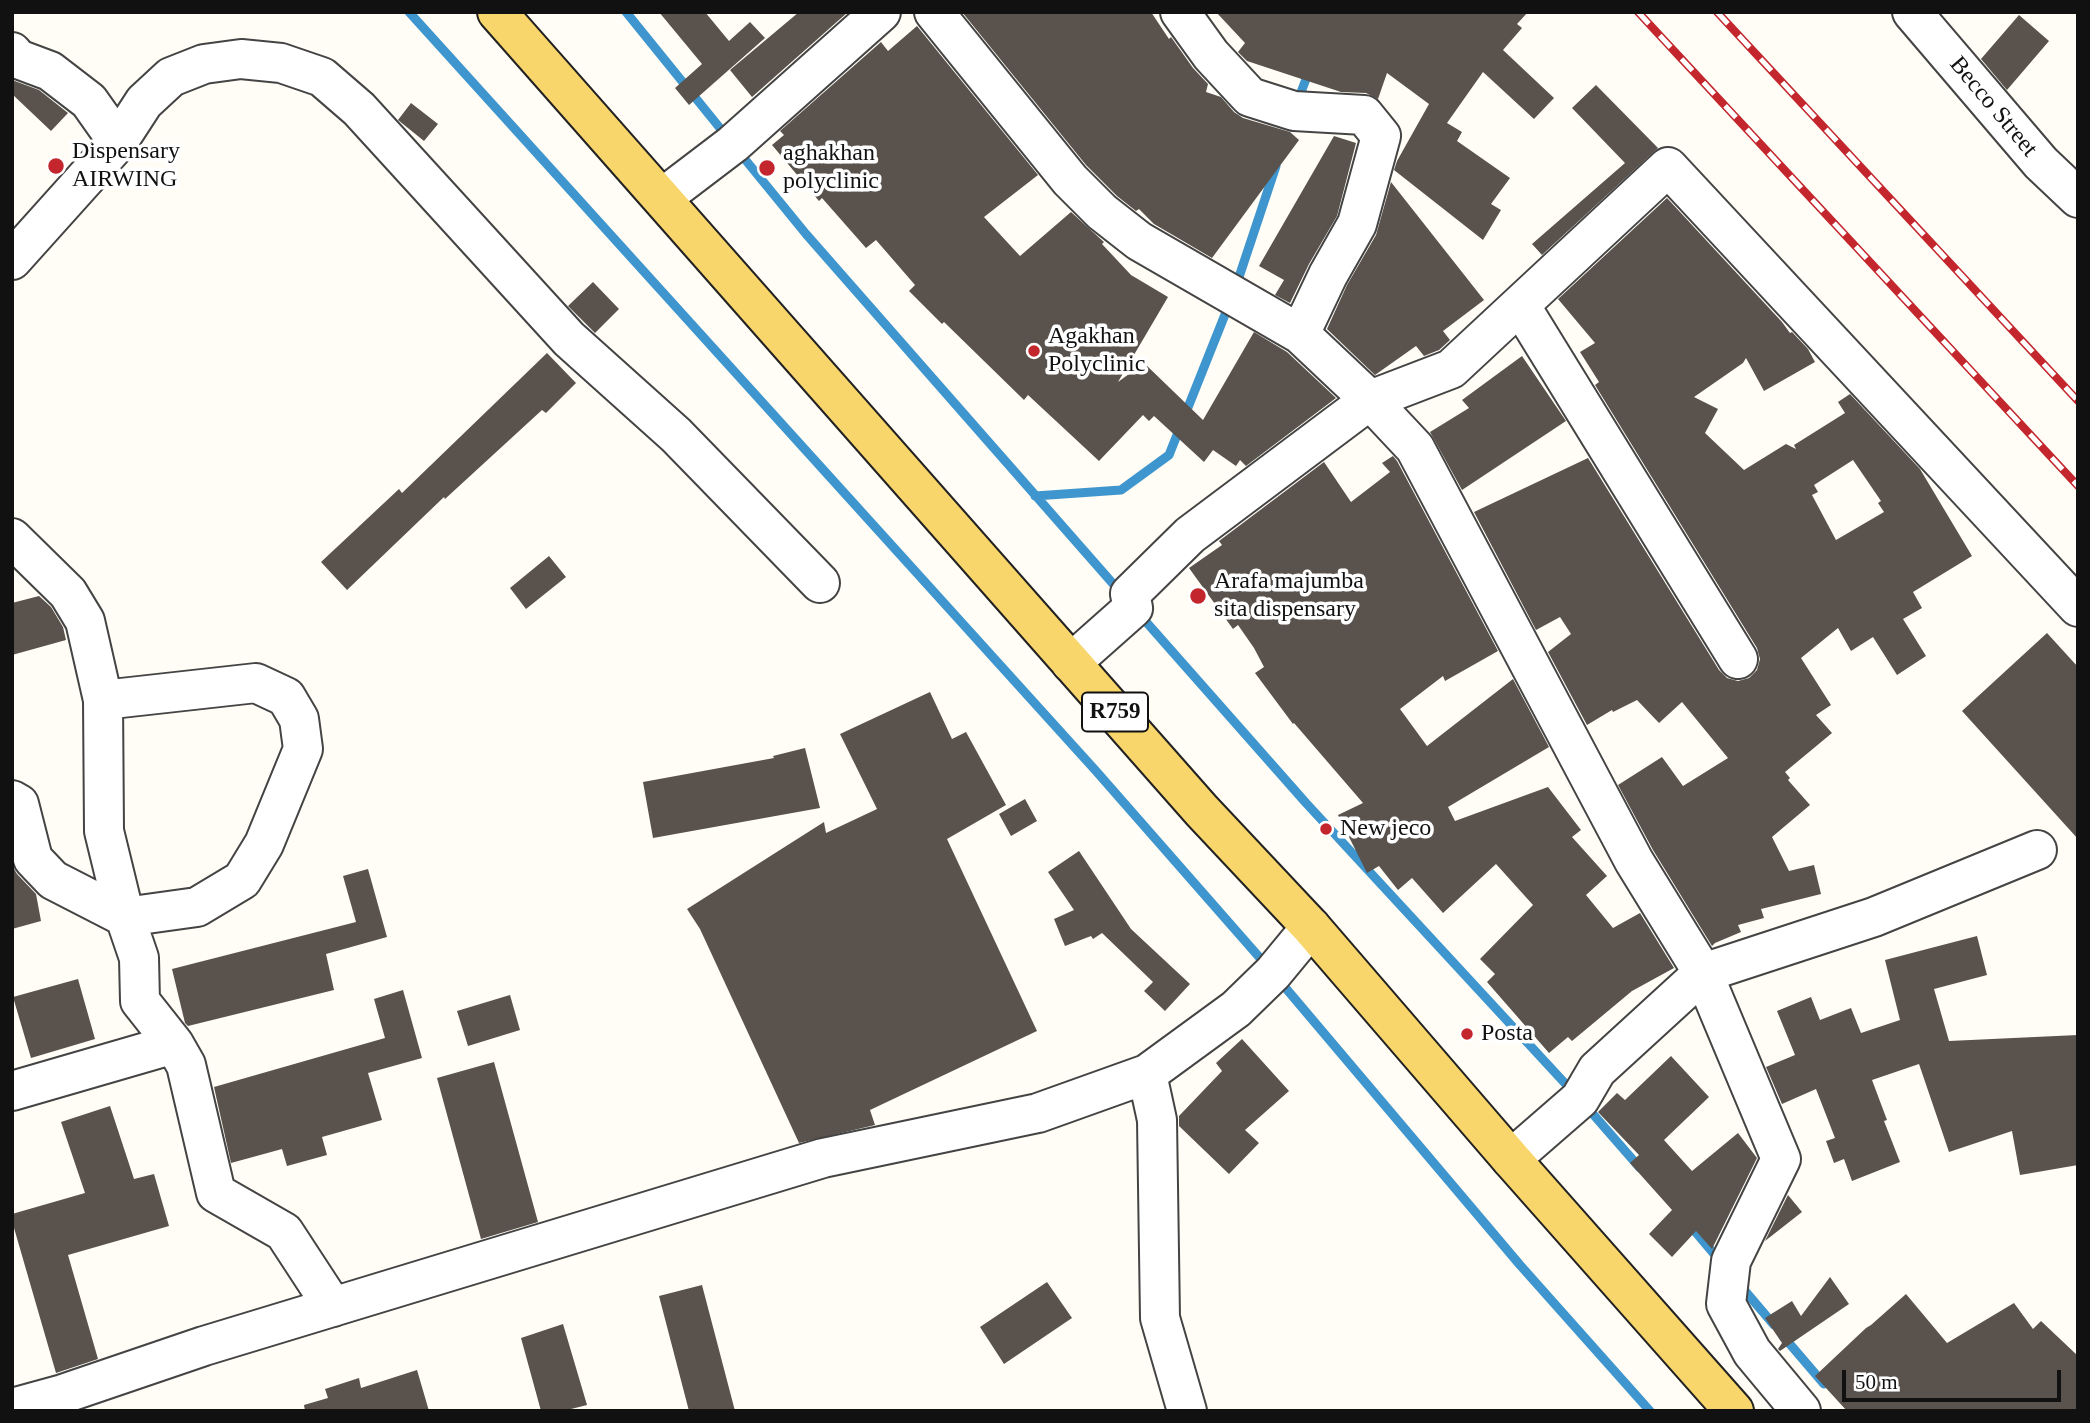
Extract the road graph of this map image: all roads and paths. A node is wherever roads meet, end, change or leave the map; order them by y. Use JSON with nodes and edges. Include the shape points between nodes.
{"nodes":[{"id":1,"x":497,"y":12,"type":"edge"},
{"id":2,"x":881,"y":12,"type":"edge"},
{"id":3,"x":934,"y":12,"type":"edge"},
{"id":4,"x":1180,"y":12,"type":"edge"},
{"id":5,"x":1915,"y":13,"type":"edge"},
{"id":6,"x":14,"y":57,"type":"edge"},
{"id":7,"x":118,"y":142,"type":"junction"},
{"id":8,"x":662,"y":198,"type":"junction"},
{"id":9,"x":2078,"y":198,"type":"edge"},
{"id":10,"x":12,"y":260,"type":"edge"},
{"id":11,"x":1520,"y":305,"type":"junction"},
{"id":12,"x":1300,"y":334,"type":"junction"},
{"id":13,"x":1370,"y":400,"type":"junction"},
{"id":14,"x":12,"y":538,"type":"edge"},
{"id":15,"x":820,"y":583,"type":"dead end"},
{"id":16,"x":2078,"y":607,"type":"edge"},
{"id":17,"x":1738,"y":659,"type":"dead end"},
{"id":18,"x":1071,"y":663,"type":"junction"},
{"id":19,"x":103,"y":700,"type":"junction"},
{"id":20,"x":12,"y":800,"type":"edge"},
{"id":21,"x":2037,"y":850,"type":"dead end"},
{"id":22,"x":125,"y":917,"type":"junction"},
{"id":23,"x":1311,"y":928,"type":"junction"},
{"id":24,"x":1703,"y":973,"type":"junction"},
{"id":25,"x":174,"y":1044,"type":"junction"},
{"id":26,"x":1147,"y":1074,"type":"junction"},
{"id":27,"x":12,"y":1091,"type":"edge"},
{"id":28,"x":1511,"y":1159,"type":"junction"},
{"id":29,"x":333,"y":1307,"type":"junction"},
{"id":30,"x":65,"y":1403,"type":"edge"},
{"id":31,"x":12,"y":1408,"type":"edge"},
{"id":32,"x":1187,"y":1411,"type":"edge"},
{"id":33,"x":1734,"y":1411,"type":"edge"},
{"id":34,"x":1801,"y":1411,"type":"edge"}],
"edges":[{"from":1,"to":8,"type":"main road","number":"R759"},
{"from":2,"to":8,"type":"street","via":[[733,144]]},
{"from":3,"to":12,"type":"street","via":[[1070,180],[1102,212],[1139,241]]},
{"from":4,"to":12,"type":"street","via":[[1250,97],[1294,111],[1364,115],[1381,136],[1357,224]]},
{"from":5,"to":9,"type":"street","name":"Becco Street","via":[[2041,163]]},
{"from":6,"to":7,"type":"street","via":[[50,71],[89,101]]},
{"from":7,"to":10,"type":"street"},
{"from":7,"to":15,"type":"street","via":[[144,102],[171,76],[204,64],[241,59],[281,63],[322,77],[359,109],[569,339],[676,435]]},
{"from":8,"to":18,"type":"main road","number":"R759"},
{"from":11,"to":13,"type":"street","via":[[1451,369]]},
{"from":11,"to":16,"type":"street","via":[[1668,167]]},
{"from":11,"to":17,"type":"street"},
{"from":12,"to":13,"type":"street"},
{"from":13,"to":18,"type":"street","via":[[1190,535],[1130,594],[1133,608]]},
{"from":13,"to":24,"type":"street","via":[[1415,448],[1634,861]]},
{"from":14,"to":19,"type":"street","via":[[68,593],[85,621]]},
{"from":18,"to":23,"type":"main road","number":"R759"},
{"from":19,"to":22,"type":"street","via":[[104,831]]},
{"from":19,"to":22,"type":"street","via":[[256,683],[286,697],[299,719],[303,749],[264,844],[242,880],[197,907]]},
{"from":20,"to":22,"type":"street","via":[[19,804],[33,859],[53,880]]},
{"from":21,"to":24,"type":"street","via":[[1874,918]]},
{"from":22,"to":25,"type":"street","via":[[139,958],[140,1001]]},
{"from":23,"to":26,"type":"street","via":[[1236,1009]]},
{"from":23,"to":28,"type":"main road","number":"R759"},
{"from":24,"to":28,"type":"street","via":[[1597,1070],[1580,1099]]},
{"from":24,"to":34,"type":"street","via":[[1781,1159],[1731,1261],[1726,1304],[1752,1352]]},
{"from":25,"to":27,"type":"street"},
{"from":25,"to":29,"type":"street","via":[[186,1065],[216,1193],[284,1232]]},
{"from":26,"to":29,"type":"street","via":[[1038,1113],[823,1158]]},
{"from":26,"to":32,"type":"street","via":[[1157,1120],[1160,1318]]},
{"from":28,"to":33,"type":"main road","number":"R759"},
{"from":29,"to":30,"type":"street","via":[[204,1346]]},
{"from":30,"to":31,"type":"street"}]}
